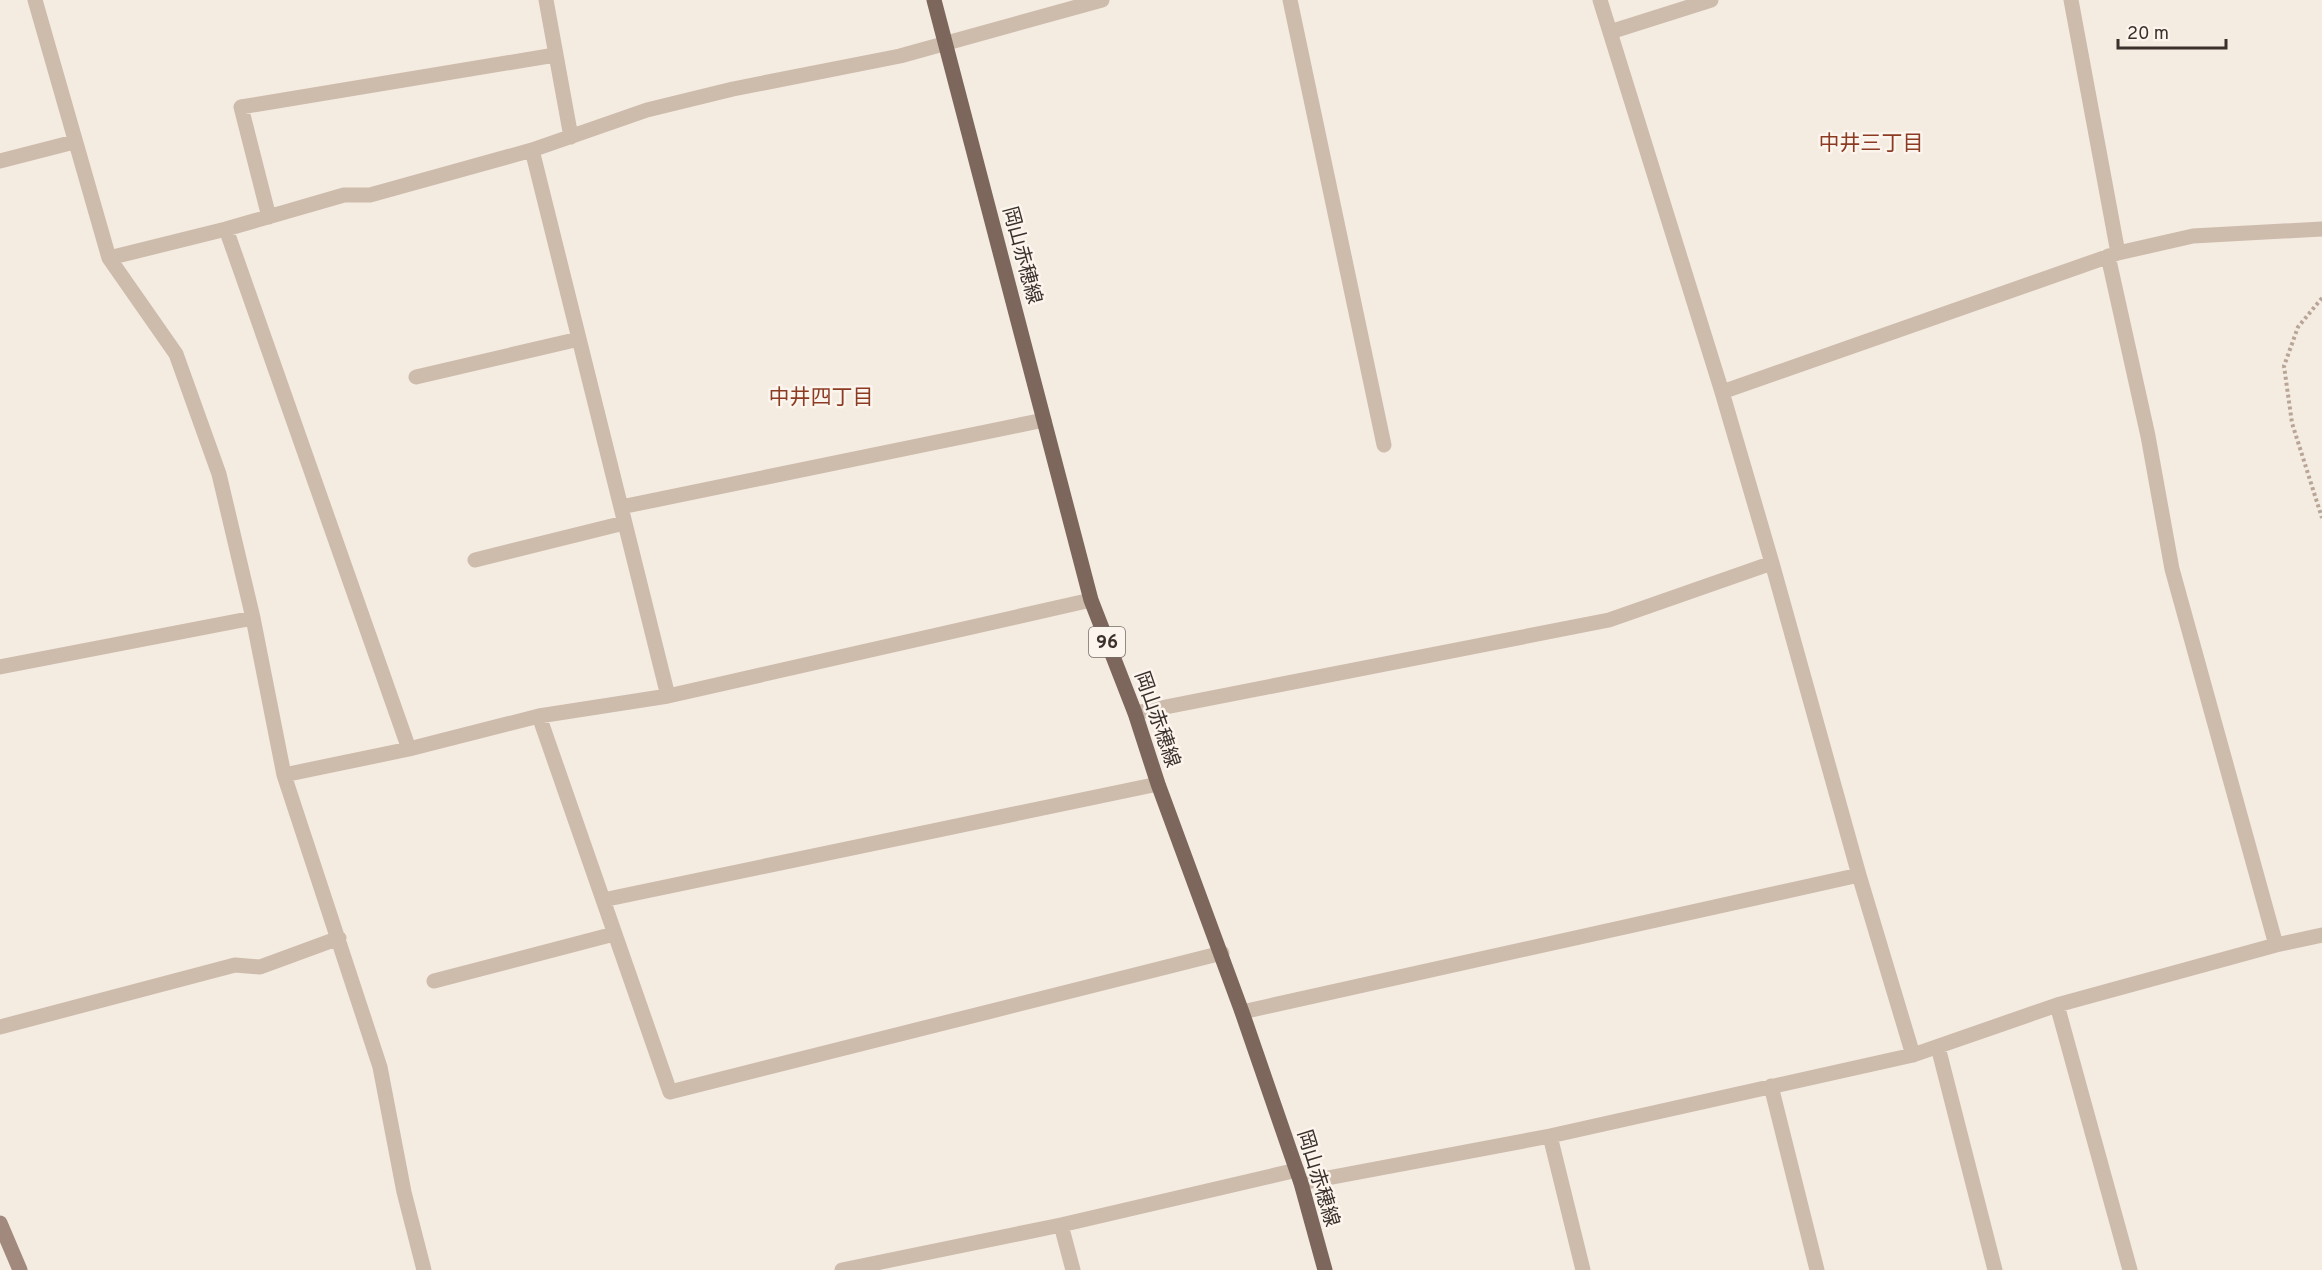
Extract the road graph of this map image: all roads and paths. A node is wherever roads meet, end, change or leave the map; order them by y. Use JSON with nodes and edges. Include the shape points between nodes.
{"nodes":[{"id":1,"x":35,"y":0,"type":"edge"},
{"id":2,"x":546,"y":0,"type":"edge"},
{"id":3,"x":934,"y":0,"type":"edge"},
{"id":4,"x":1102,"y":0,"type":"edge"},
{"id":5,"x":1290,"y":0,"type":"edge"},
{"id":6,"x":1600,"y":0,"type":"edge"},
{"id":7,"x":1711,"y":0,"type":"edge"},
{"id":8,"x":2072,"y":0,"type":"edge"},
{"id":9,"x":1610,"y":32,"type":"junction"},
{"id":10,"x":945,"y":42,"type":"junction"},
{"id":11,"x":555,"y":55,"type":"junction"},
{"id":12,"x":571,"y":137,"type":"junction"},
{"id":13,"x":74,"y":141,"type":"junction"},
{"id":14,"x":532,"y":150,"type":"junction"},
{"id":15,"x":0,"y":161,"type":"edge"},
{"id":16,"x":268,"y":217,"type":"junction"},
{"id":17,"x":226,"y":229,"type":"junction"},
{"id":18,"x":2322,"y":229,"type":"edge"},
{"id":19,"x":2113,"y":255,"type":"junction"},
{"id":20,"x":109,"y":258,"type":"junction"},
{"id":21,"x":2322,"y":298,"type":"edge"},
{"id":22,"x":579,"y":339,"type":"junction"},
{"id":23,"x":416,"y":377,"type":"dead end"},
{"id":24,"x":1722,"y":392,"type":"junction"},
{"id":25,"x":1044,"y":420,"type":"junction"},
{"id":26,"x":1384,"y":445,"type":"dead end"},
{"id":27,"x":621,"y":507,"type":"junction"},
{"id":28,"x":2322,"y":518,"type":"edge"},
{"id":29,"x":624,"y":523,"type":"junction"},
{"id":30,"x":475,"y":560,"type":"dead end"},
{"id":31,"x":1772,"y":563,"type":"junction"},
{"id":32,"x":1091,"y":600,"type":"junction"},
{"id":33,"x":253,"y":618,"type":"junction"},
{"id":34,"x":0,"y":667,"type":"edge"},
{"id":35,"x":668,"y":696,"type":"junction"},
{"id":36,"x":1135,"y":713,"type":"junction"},
{"id":37,"x":539,"y":717,"type":"junction"},
{"id":38,"x":409,"y":749,"type":"junction"},
{"id":39,"x":284,"y":775,"type":"junction"},
{"id":40,"x":1158,"y":784,"type":"junction"},
{"id":41,"x":1859,"y":874,"type":"junction"},
{"id":42,"x":603,"y":900,"type":"junction"},
{"id":43,"x":615,"y":934,"type":"junction"},
{"id":44,"x":2322,"y":935,"type":"edge"},
{"id":45,"x":339,"y":938,"type":"junction"},
{"id":46,"x":2276,"y":945,"type":"junction"},
{"id":47,"x":1222,"y":953,"type":"junction"},
{"id":48,"x":434,"y":981,"type":"dead end"},
{"id":49,"x":2057,"y":1005,"type":"junction"},
{"id":50,"x":1242,"y":1012,"type":"junction"},
{"id":51,"x":0,"y":1028,"type":"edge"},
{"id":52,"x":1938,"y":1047,"type":"junction"},
{"id":53,"x":1913,"y":1054,"type":"junction"},
{"id":54,"x":1771,"y":1086,"type":"junction"},
{"id":55,"x":1550,"y":1136,"type":"junction"},
{"id":56,"x":1299,"y":1176,"type":"junction"},
{"id":57,"x":0,"y":1223,"type":"edge"},
{"id":58,"x":1061,"y":1226,"type":"junction"},
{"id":59,"x":20,"y":1270,"type":"edge"},
{"id":60,"x":424,"y":1270,"type":"edge"},
{"id":61,"x":842,"y":1270,"type":"edge"},
{"id":62,"x":1073,"y":1270,"type":"edge"},
{"id":63,"x":1324,"y":1270,"type":"edge"},
{"id":64,"x":1583,"y":1270,"type":"edge"},
{"id":65,"x":1817,"y":1270,"type":"edge"},
{"id":66,"x":1995,"y":1270,"type":"edge"},
{"id":67,"x":2130,"y":1270,"type":"edge"}],
"edges":[{"from":1,"to":13,"type":"street"},
{"from":2,"to":11,"type":"street"},
{"from":3,"to":10,"type":"main road","name":"岡山赤穂線","number":"96"},
{"from":4,"to":10,"type":"street"},
{"from":5,"to":26,"type":"street"},
{"from":6,"to":9,"type":"street"},
{"from":7,"to":9,"type":"street"},
{"from":8,"to":19,"type":"street"},
{"from":9,"to":24,"type":"street"},
{"from":10,"to":12,"type":"street","via":[[900,56],[647,110]]},
{"from":10,"to":25,"type":"main road","name":"岡山赤穂線","number":"96"},
{"from":11,"to":12,"type":"street"},
{"from":11,"to":16,"type":"street","via":[[241,107]]},
{"from":12,"to":14,"type":"street"},
{"from":13,"to":15,"type":"street"},
{"from":13,"to":20,"type":"street"},
{"from":14,"to":16,"type":"street","via":[[370,195],[344,195]]},
{"from":14,"to":22,"type":"street"},
{"from":16,"to":17,"type":"street"},
{"from":17,"to":20,"type":"street"},
{"from":17,"to":38,"type":"street"},
{"from":18,"to":19,"type":"street","via":[[2193,236]]},
{"from":19,"to":24,"type":"street"},
{"from":19,"to":46,"type":"street","via":[[2172,569]]},
{"from":20,"to":33,"type":"street","via":[[176,354],[219,474]]},
{"from":21,"to":28,"type":"path","via":[[2298,327],[2284,366],[2292,423]]},
{"from":22,"to":23,"type":"street"},
{"from":22,"to":27,"type":"street"},
{"from":24,"to":31,"type":"street"},
{"from":25,"to":27,"type":"street"},
{"from":25,"to":32,"type":"main road","name":"岡山赤穂線","number":"96"},
{"from":27,"to":29,"type":"street"},
{"from":29,"to":30,"type":"street"},
{"from":29,"to":35,"type":"street"},
{"from":31,"to":36,"type":"street","via":[[1610,620]]},
{"from":31,"to":41,"type":"street"},
{"from":32,"to":35,"type":"street"},
{"from":32,"to":36,"type":"main road","name":"岡山赤穂線","number":"96"},
{"from":33,"to":34,"type":"street"},
{"from":33,"to":39,"type":"street"},
{"from":35,"to":37,"type":"street"},
{"from":36,"to":40,"type":"main road","name":"岡山赤穂線","number":"96"},
{"from":37,"to":38,"type":"street"},
{"from":37,"to":42,"type":"street"},
{"from":38,"to":39,"type":"street"},
{"from":39,"to":45,"type":"street"},
{"from":40,"to":42,"type":"street"},
{"from":40,"to":47,"type":"main road","name":"岡山赤穂線","number":"96"},
{"from":41,"to":50,"type":"street"},
{"from":41,"to":53,"type":"street"},
{"from":42,"to":43,"type":"street"},
{"from":43,"to":47,"type":"street","via":[[670,1092]]},
{"from":43,"to":48,"type":"street"},
{"from":44,"to":46,"type":"street"},
{"from":45,"to":51,"type":"street","via":[[260,967],[235,965]]},
{"from":45,"to":60,"type":"street","via":[[380,1067],[404,1192]]},
{"from":46,"to":49,"type":"street"},
{"from":47,"to":50,"type":"main road","name":"岡山赤穂線","number":"96"},
{"from":49,"to":52,"type":"street"},
{"from":49,"to":67,"type":"street"},
{"from":50,"to":56,"type":"main road","name":"岡山赤穂線","number":"96"},
{"from":52,"to":53,"type":"street"},
{"from":52,"to":66,"type":"street"},
{"from":53,"to":54,"type":"street"},
{"from":54,"to":55,"type":"street"},
{"from":54,"to":65,"type":"street"},
{"from":55,"to":56,"type":"street"},
{"from":55,"to":64,"type":"street"},
{"from":56,"to":58,"type":"street"},
{"from":56,"to":63,"type":"main road","name":"岡山赤穂線","number":"96"},
{"from":57,"to":59,"type":"main road"},
{"from":58,"to":61,"type":"street"},
{"from":58,"to":62,"type":"street"}]}
